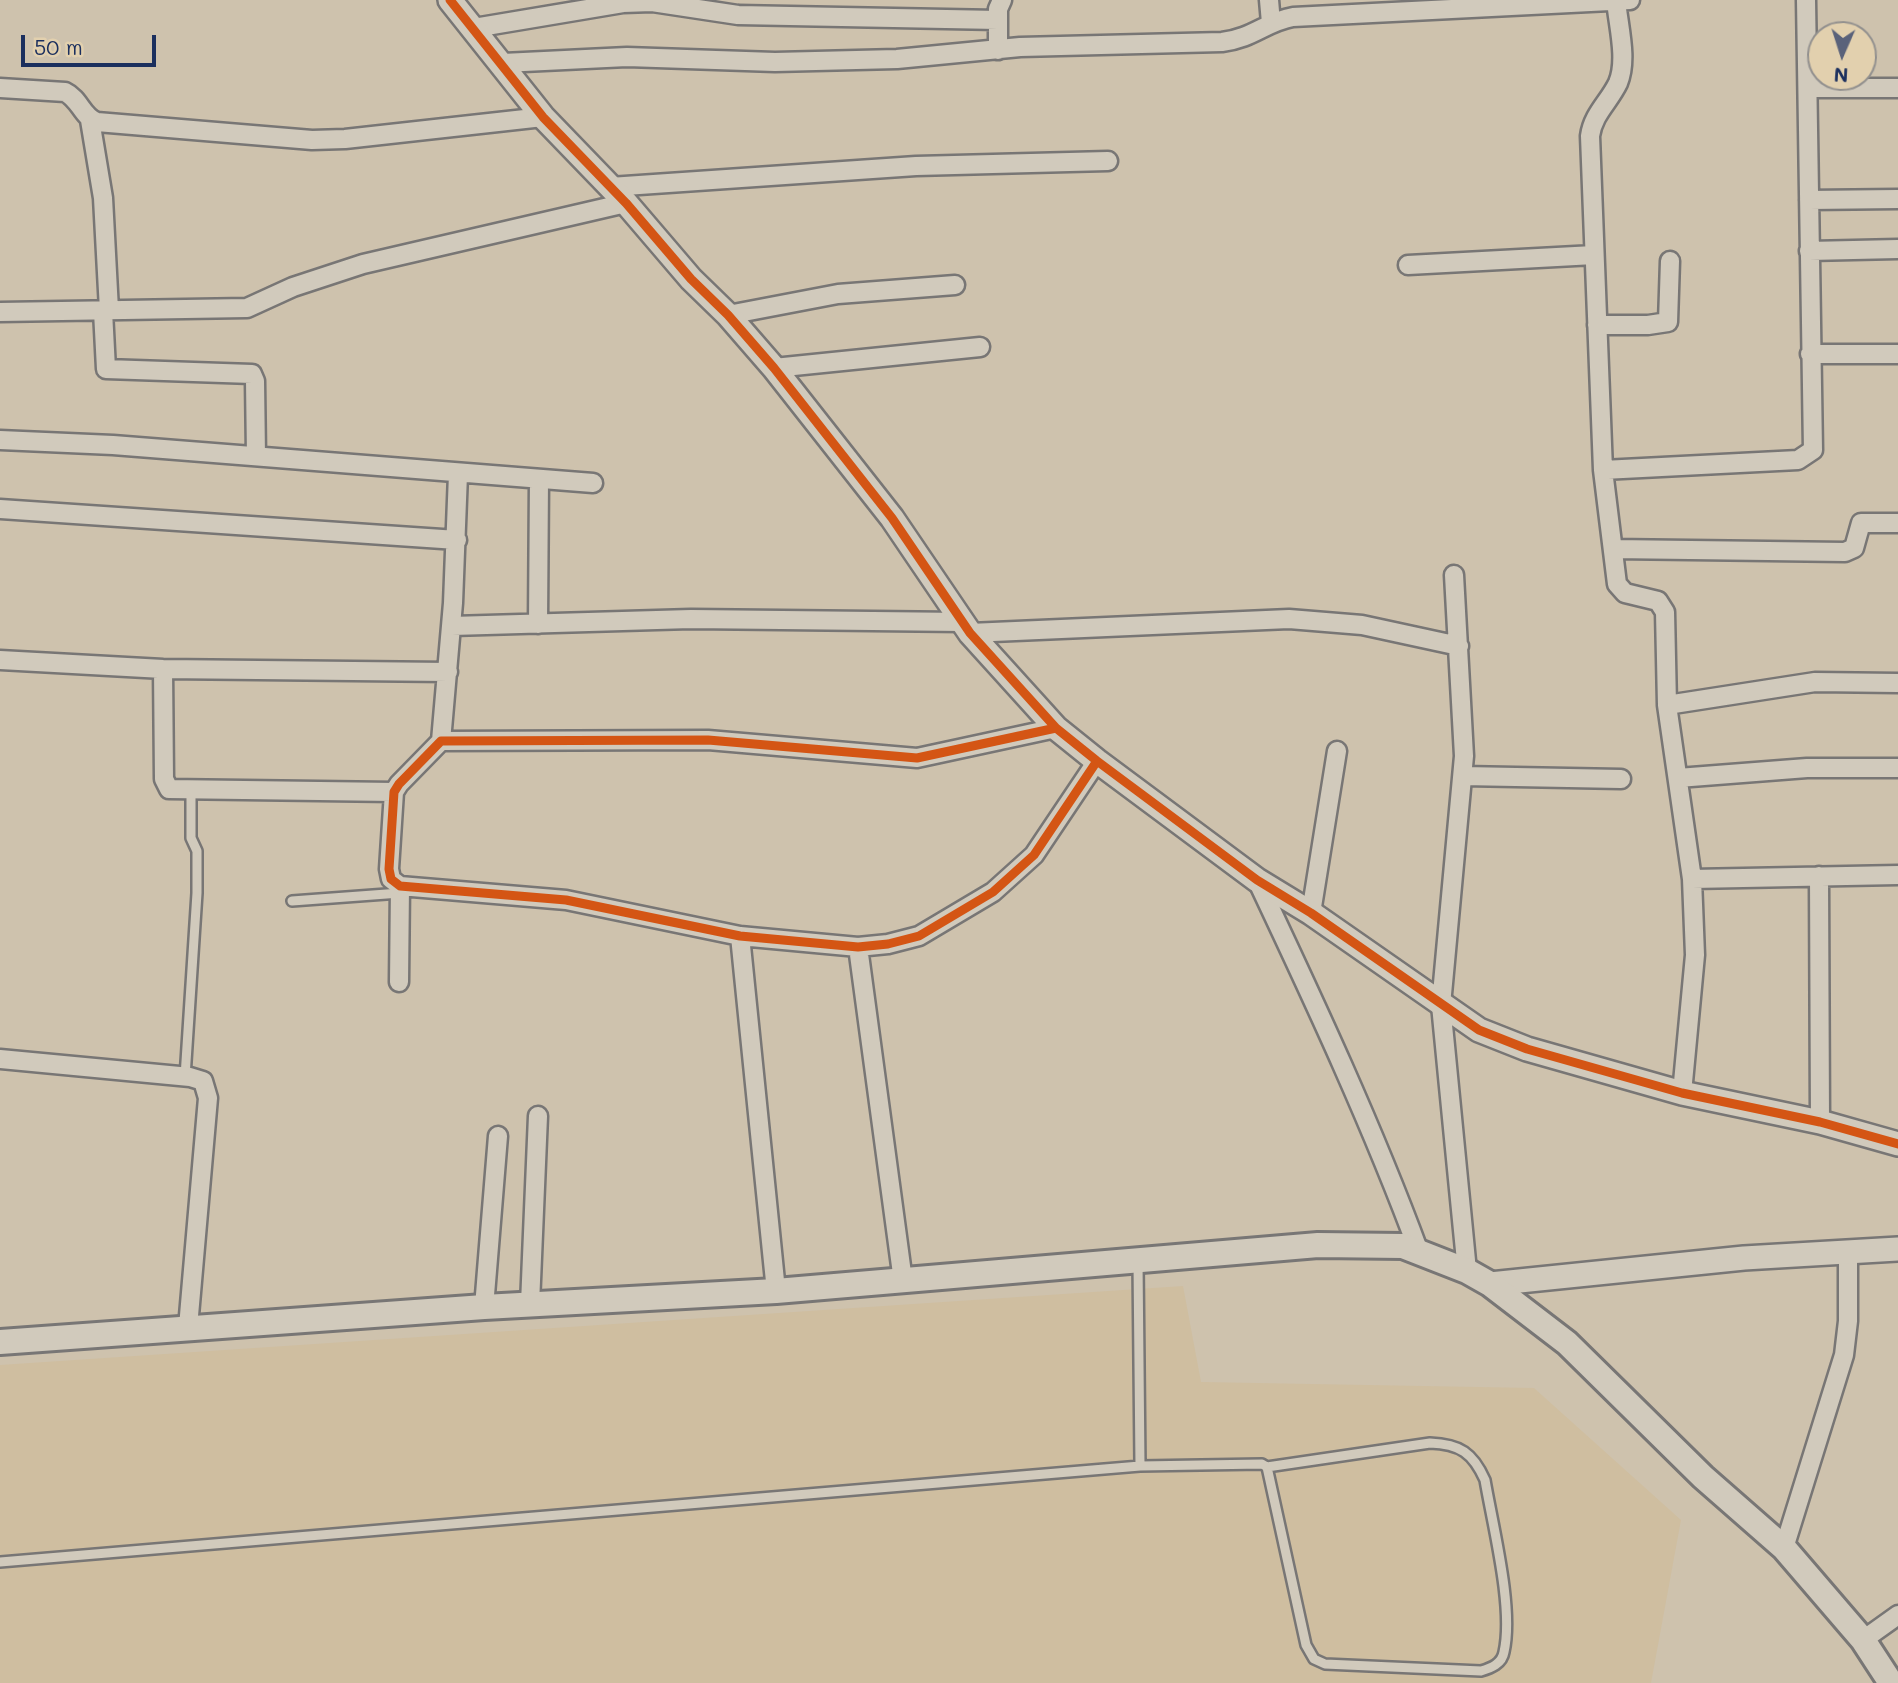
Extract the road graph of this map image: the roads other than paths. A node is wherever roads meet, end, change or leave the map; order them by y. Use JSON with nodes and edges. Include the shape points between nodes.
{"nodes":[{"id":1,"x":450,"y":0,"type":"edge"},
{"id":2,"x":1002,"y":0,"type":"edge"},
{"id":3,"x":1269,"y":0,"type":"edge"},
{"id":4,"x":1621,"y":0,"type":"edge"},
{"id":5,"x":1806,"y":0,"type":"edge"},
{"id":6,"x":998,"y":20,"type":"junction"},
{"id":7,"x":1271,"y":23,"type":"junction"},
{"id":8,"x":474,"y":28,"type":"junction"},
{"id":9,"x":1807,"y":29,"type":"edge"},
{"id":10,"x":998,"y":50,"type":"junction"},
{"id":11,"x":503,"y":63,"type":"junction"},
{"id":12,"x":0,"y":88,"type":"edge"},
{"id":13,"x":1877,"y":88,"type":"edge"},
{"id":14,"x":1898,"y":88,"type":"edge"},
{"id":15,"x":1809,"y":91,"type":"edge"},
{"id":16,"x":543,"y":117,"type":"junction"},
{"id":17,"x":90,"y":120,"type":"junction"},
{"id":18,"x":1108,"y":160,"type":"dead end"},
{"id":19,"x":618,"y":195,"type":"junction"},
{"id":20,"x":1898,"y":199,"type":"edge"},
{"id":21,"x":1809,"y":200,"type":"junction"},
{"id":22,"x":1898,"y":249,"type":"edge"},
{"id":23,"x":1809,"y":251,"type":"junction"},
{"id":24,"x":1594,"y":255,"type":"junction"},
{"id":25,"x":1670,"y":261,"type":"dead end"},
{"id":26,"x":1409,"y":265,"type":"dead end"},
{"id":27,"x":955,"y":285,"type":"dead end"},
{"id":28,"x":106,"y":310,"type":"junction"},
{"id":29,"x":0,"y":312,"type":"edge"},
{"id":30,"x":728,"y":315,"type":"junction"},
{"id":31,"x":1597,"y":325,"type":"junction"},
{"id":32,"x":979,"y":347,"type":"dead end"},
{"id":33,"x":1810,"y":354,"type":"junction"},
{"id":34,"x":1898,"y":354,"type":"edge"},
{"id":35,"x":774,"y":368,"type":"junction"},
{"id":36,"x":0,"y":440,"type":"edge"},
{"id":37,"x":256,"y":456,"type":"junction"},
{"id":38,"x":1603,"y":470,"type":"junction"},
{"id":39,"x":458,"y":474,"type":"junction"},
{"id":40,"x":539,"y":479,"type":"junction"},
{"id":41,"x":593,"y":483,"type":"dead end"},
{"id":42,"x":0,"y":509,"type":"edge"},
{"id":43,"x":1898,"y":523,"type":"edge"},
{"id":44,"x":457,"y":540,"type":"junction"},
{"id":45,"x":1613,"y":549,"type":"junction"},
{"id":46,"x":1454,"y":575,"type":"dead end"},
{"id":47,"x":538,"y":624,"type":"junction"},
{"id":48,"x":452,"y":626,"type":"junction"},
{"id":49,"x":967,"y":628,"type":"junction"},
{"id":50,"x":1459,"y":646,"type":"junction"},
{"id":51,"x":0,"y":660,"type":"edge"},
{"id":52,"x":163,"y":668,"type":"junction"},
{"id":53,"x":448,"y":672,"type":"junction"},
{"id":54,"x":1898,"y":683,"type":"edge"},
{"id":55,"x":1667,"y":705,"type":"junction"},
{"id":56,"x":1056,"y":728,"type":"junction"},
{"id":57,"x":442,"y":741,"type":"junction"},
{"id":58,"x":1336,"y":751,"type":"dead end"},
{"id":59,"x":1097,"y":761,"type":"junction"},
{"id":60,"x":1898,"y":768,"type":"edge"},
{"id":61,"x":1463,"y":776,"type":"junction"},
{"id":62,"x":1678,"y":778,"type":"junction"},
{"id":63,"x":1620,"y":779,"type":"dead end"},
{"id":64,"x":191,"y":790,"type":"junction"},
{"id":65,"x":394,"y":792,"type":"junction"},
{"id":66,"x":1898,"y":875,"type":"edge"},
{"id":67,"x":1819,"y":876,"type":"junction"},
{"id":68,"x":1692,"y":879,"type":"junction"},
{"id":69,"x":1256,"y":880,"type":"junction"},
{"id":70,"x":400,"y":889,"type":"junction"},
{"id":71,"x":292,"y":901,"type":"dead end"},
{"id":72,"x":1311,"y":913,"type":"junction"},
{"id":73,"x":740,"y":936,"type":"junction"},
{"id":74,"x":858,"y":947,"type":"junction"},
{"id":75,"x":399,"y":982,"type":"dead end"},
{"id":76,"x":1441,"y":1005,"type":"junction"},
{"id":77,"x":0,"y":1059,"type":"edge"},
{"id":78,"x":185,"y":1077,"type":"junction"},
{"id":79,"x":1682,"y":1093,"type":"junction"},
{"id":80,"x":538,"y":1116,"type":"dead end"},
{"id":81,"x":1820,"y":1122,"type":"junction"},
{"id":82,"x":498,"y":1136,"type":"dead end"},
{"id":83,"x":1898,"y":1144,"type":"edge"},
{"id":84,"x":1898,"y":1248,"type":"edge"},
{"id":85,"x":1419,"y":1252,"type":"junction"},
{"id":86,"x":1848,"y":1252,"type":"junction"},
{"id":87,"x":1138,"y":1261,"type":"junction"},
{"id":88,"x":1467,"y":1271,"type":"junction"},
{"id":89,"x":902,"y":1280,"type":"junction"},
{"id":90,"x":1490,"y":1284,"type":"junction"},
{"id":91,"x":776,"y":1291,"type":"junction"},
{"id":92,"x":530,"y":1304,"type":"junction"},
{"id":93,"x":484,"y":1307,"type":"junction"},
{"id":94,"x":188,"y":1327,"type":"junction"},
{"id":95,"x":0,"y":1342,"type":"edge"},
{"id":96,"x":1140,"y":1466,"type":"junction"},
{"id":97,"x":1267,"y":1467,"type":"junction"},
{"id":98,"x":1784,"y":1548,"type":"junction"},
{"id":99,"x":0,"y":1562,"type":"edge"},
{"id":100,"x":1898,"y":1615,"type":"edge"},
{"id":101,"x":1863,"y":1640,"type":"junction"},
{"id":102,"x":1891,"y":1683,"type":"edge"}],
"edges":[{"from":1,"to":8,"type":"street"},
{"from":2,"to":6,"type":"street"},
{"from":3,"to":7,"type":"street"},
{"from":4,"to":7,"type":"street","via":[[1293,17]]},
{"from":4,"to":24,"type":"street","via":[[1618,82],[1592,121],[1590,136]]},
{"from":5,"to":9,"type":"street"},
{"from":6,"to":8,"type":"street","via":[[738,15],[652,2]]},
{"from":6,"to":10,"type":"street"},
{"from":7,"to":10,"type":"street","via":[[1252,36],[1222,42]]},
{"from":8,"to":11,"type":"street"},
{"from":10,"to":11,"type":"street","via":[[897,59],[775,62],[627,57]]},
{"from":11,"to":16,"type":"street"},
{"from":12,"to":17,"type":"street","via":[[65,92]]},
{"from":13,"to":14,"type":"street"},
{"from":15,"to":21,"type":"street"},
{"from":16,"to":17,"type":"street","via":[[312,140]]},
{"from":16,"to":19,"type":"street"},
{"from":17,"to":28,"type":"street","via":[[103,198]]},
{"from":18,"to":19,"type":"street","via":[[916,166]]},
{"from":19,"to":28,"type":"street","via":[[363,264],[247,308]]},
{"from":19,"to":30,"type":"street"},
{"from":20,"to":21,"type":"street"},
{"from":21,"to":23,"type":"street"},
{"from":22,"to":23,"type":"street"},
{"from":23,"to":33,"type":"street"},
{"from":24,"to":26,"type":"street"},
{"from":24,"to":31,"type":"street"},
{"from":25,"to":31,"type":"street","via":[[1668,322]]},
{"from":27,"to":30,"type":"street","via":[[838,294]]},
{"from":28,"to":29,"type":"street"},
{"from":28,"to":37,"type":"street","via":[[106,369],[252,374]]},
{"from":30,"to":35,"type":"street"},
{"from":31,"to":38,"type":"street"},
{"from":32,"to":35,"type":"street"},
{"from":33,"to":34,"type":"street"},
{"from":33,"to":38,"type":"street","via":[[1814,439],[1809,456],[1782,462]]},
{"from":35,"to":49,"type":"street","via":[[892,518]]},
{"from":36,"to":37,"type":"street"},
{"from":37,"to":39,"type":"street"},
{"from":38,"to":45,"type":"street"},
{"from":39,"to":40,"type":"street"},
{"from":39,"to":44,"type":"street"},
{"from":40,"to":41,"type":"street"},
{"from":40,"to":47,"type":"street"},
{"from":42,"to":44,"type":"street"},
{"from":43,"to":45,"type":"street","via":[[1861,523],[1854,548],[1845,552]]},
{"from":44,"to":48,"type":"street"},
{"from":45,"to":55,"type":"street","via":[[1620,589],[1662,606]]},
{"from":46,"to":50,"type":"street"},
{"from":47,"to":48,"type":"street"},
{"from":47,"to":49,"type":"street","via":[[691,619]]},
{"from":48,"to":53,"type":"street"},
{"from":49,"to":50,"type":"street","via":[[1289,619],[1362,625]]},
{"from":49,"to":56,"type":"street"},
{"from":50,"to":61,"type":"street"},
{"from":51,"to":52,"type":"street"},
{"from":52,"to":53,"type":"street"},
{"from":52,"to":64,"type":"street","via":[[165,786]]},
{"from":53,"to":57,"type":"street"},
{"from":54,"to":55,"type":"street","via":[[1815,682]]},
{"from":55,"to":62,"type":"street"},
{"from":56,"to":57,"type":"street","via":[[917,758],[708,740]]},
{"from":56,"to":59,"type":"street"},
{"from":57,"to":65,"type":"street"},
{"from":58,"to":72,"type":"street"},
{"from":59,"to":69,"type":"street"},
{"from":59,"to":74,"type":"street","via":[[1034,855],[993,892],[919,936]]},
{"from":60,"to":62,"type":"street","via":[[1807,768]]},
{"from":61,"to":63,"type":"street"},
{"from":61,"to":76,"type":"street"},
{"from":62,"to":68,"type":"street"},
{"from":64,"to":65,"type":"street"},
{"from":64,"to":78,"type":"lane","via":[[197,893]]},
{"from":65,"to":70,"type":"street","via":[[389,869]]},
{"from":66,"to":67,"type":"street"},
{"from":67,"to":68,"type":"street"},
{"from":67,"to":81,"type":"street"},
{"from":68,"to":79,"type":"street","via":[[1695,955]]},
{"from":69,"to":72,"type":"street"},
{"from":69,"to":85,"type":"street","via":[[1344,1065]]},
{"from":70,"to":71,"type":"lane"},
{"from":70,"to":73,"type":"street","via":[[566,900]]},
{"from":70,"to":75,"type":"street"},
{"from":72,"to":76,"type":"street"},
{"from":73,"to":74,"type":"street"},
{"from":73,"to":91,"type":"street"},
{"from":74,"to":89,"type":"street"},
{"from":76,"to":79,"type":"street","via":[[1479,1030],[1527,1049]]},
{"from":76,"to":88,"type":"street"},
{"from":77,"to":78,"type":"street"},
{"from":78,"to":94,"type":"street","via":[[203,1081],[208,1098]]},
{"from":79,"to":81,"type":"street"},
{"from":80,"to":92,"type":"street"},
{"from":81,"to":83,"type":"street"},
{"from":82,"to":93,"type":"street"},
{"from":84,"to":86,"type":"street"},
{"from":85,"to":87,"type":"main road","via":[[1403,1246],[1318,1245]]},
{"from":85,"to":88,"type":"main road"},
{"from":86,"to":90,"type":"street"},
{"from":86,"to":98,"type":"street","via":[[1844,1355]]},
{"from":87,"to":89,"type":"main road"},
{"from":87,"to":96,"type":"lane"},
{"from":88,"to":90,"type":"main road"},
{"from":89,"to":91,"type":"main road"},
{"from":90,"to":98,"type":"main road","via":[[1567,1343]]},
{"from":91,"to":92,"type":"main road"},
{"from":92,"to":93,"type":"main road"},
{"from":93,"to":94,"type":"main road"},
{"from":94,"to":95,"type":"main road"},
{"from":96,"to":97,"type":"lane"},
{"from":96,"to":99,"type":"lane"},
{"from":97,"to":97,"type":"lane","via":[[1430,1443],[1464,1449],[1485,1480],[1506,1613],[1504,1654],[1494,1667],[1481,1671],[1403,1668],[1325,1664],[1314,1659],[1306,1645]]},
{"from":98,"to":101,"type":"main road"},
{"from":100,"to":101,"type":"street"},
{"from":101,"to":102,"type":"main road"}]}
